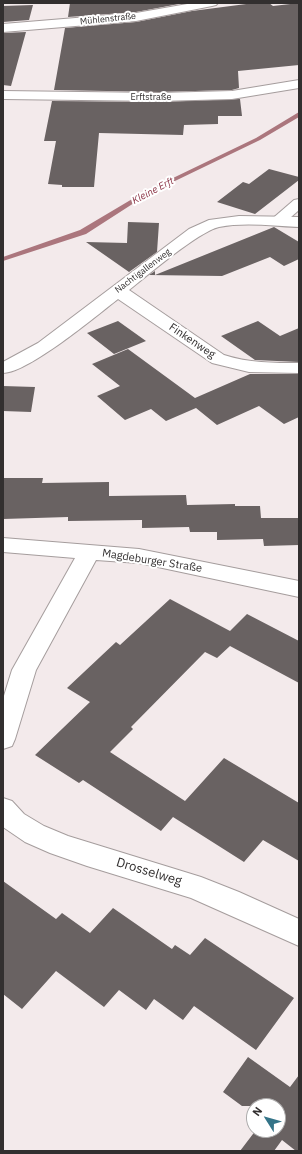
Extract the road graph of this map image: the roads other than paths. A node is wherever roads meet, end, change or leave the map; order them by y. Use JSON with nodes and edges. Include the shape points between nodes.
{"nodes":[{"id":1,"x":212,"y":3,"type":"edge"},
{"id":2,"x":3,"y":28,"type":"edge"},
{"id":3,"x":299,"y":84,"type":"edge"},
{"id":4,"x":3,"y":95,"type":"edge"},
{"id":5,"x":299,"y":203,"type":"edge"},
{"id":6,"x":277,"y":222,"type":"junction"},
{"id":7,"x":299,"y":222,"type":"edge"},
{"id":8,"x":117,"y":290,"type":"junction"},
{"id":9,"x":3,"y":368,"type":"edge"},
{"id":10,"x":299,"y":368,"type":"edge"},
{"id":11,"x":3,"y":545,"type":"edge"},
{"id":12,"x":90,"y":551,"type":"junction"},
{"id":13,"x":299,"y":589,"type":"edge"},
{"id":14,"x":3,"y":739,"type":"edge"},
{"id":15,"x":3,"y":808,"type":"edge"},
{"id":16,"x":299,"y":932,"type":"edge"}],
"edges":[{"from":1,"to":2,"type":"street","name":"Mühlenstraße","via":[[136,17]]},
{"from":3,"to":4,"type":"street","name":"Erftstraße","via":[[232,96]]},
{"from":5,"to":6,"type":"lane"},
{"from":6,"to":7,"type":"street","name":"Nachtigallenweg"},
{"from":6,"to":8,"type":"street","name":"Nachtigallenweg","via":[[215,223],[195,232]]},
{"from":8,"to":9,"type":"street","name":"Nachtigallenweg","via":[[44,347]]},
{"from":8,"to":10,"type":"street","name":"Finkenweg","via":[[218,360],[259,369]]},
{"from":11,"to":12,"type":"street","name":"Magdeburger Straße"},
{"from":12,"to":13,"type":"street","name":"Magdeburger Straße","via":[[139,556]]},
{"from":12,"to":14,"type":"street","via":[[24,670]]},
{"from":15,"to":16,"type":"street","name":"Drosselweg","via":[[6,814],[30,832],[66,848],[187,884]]}]}
